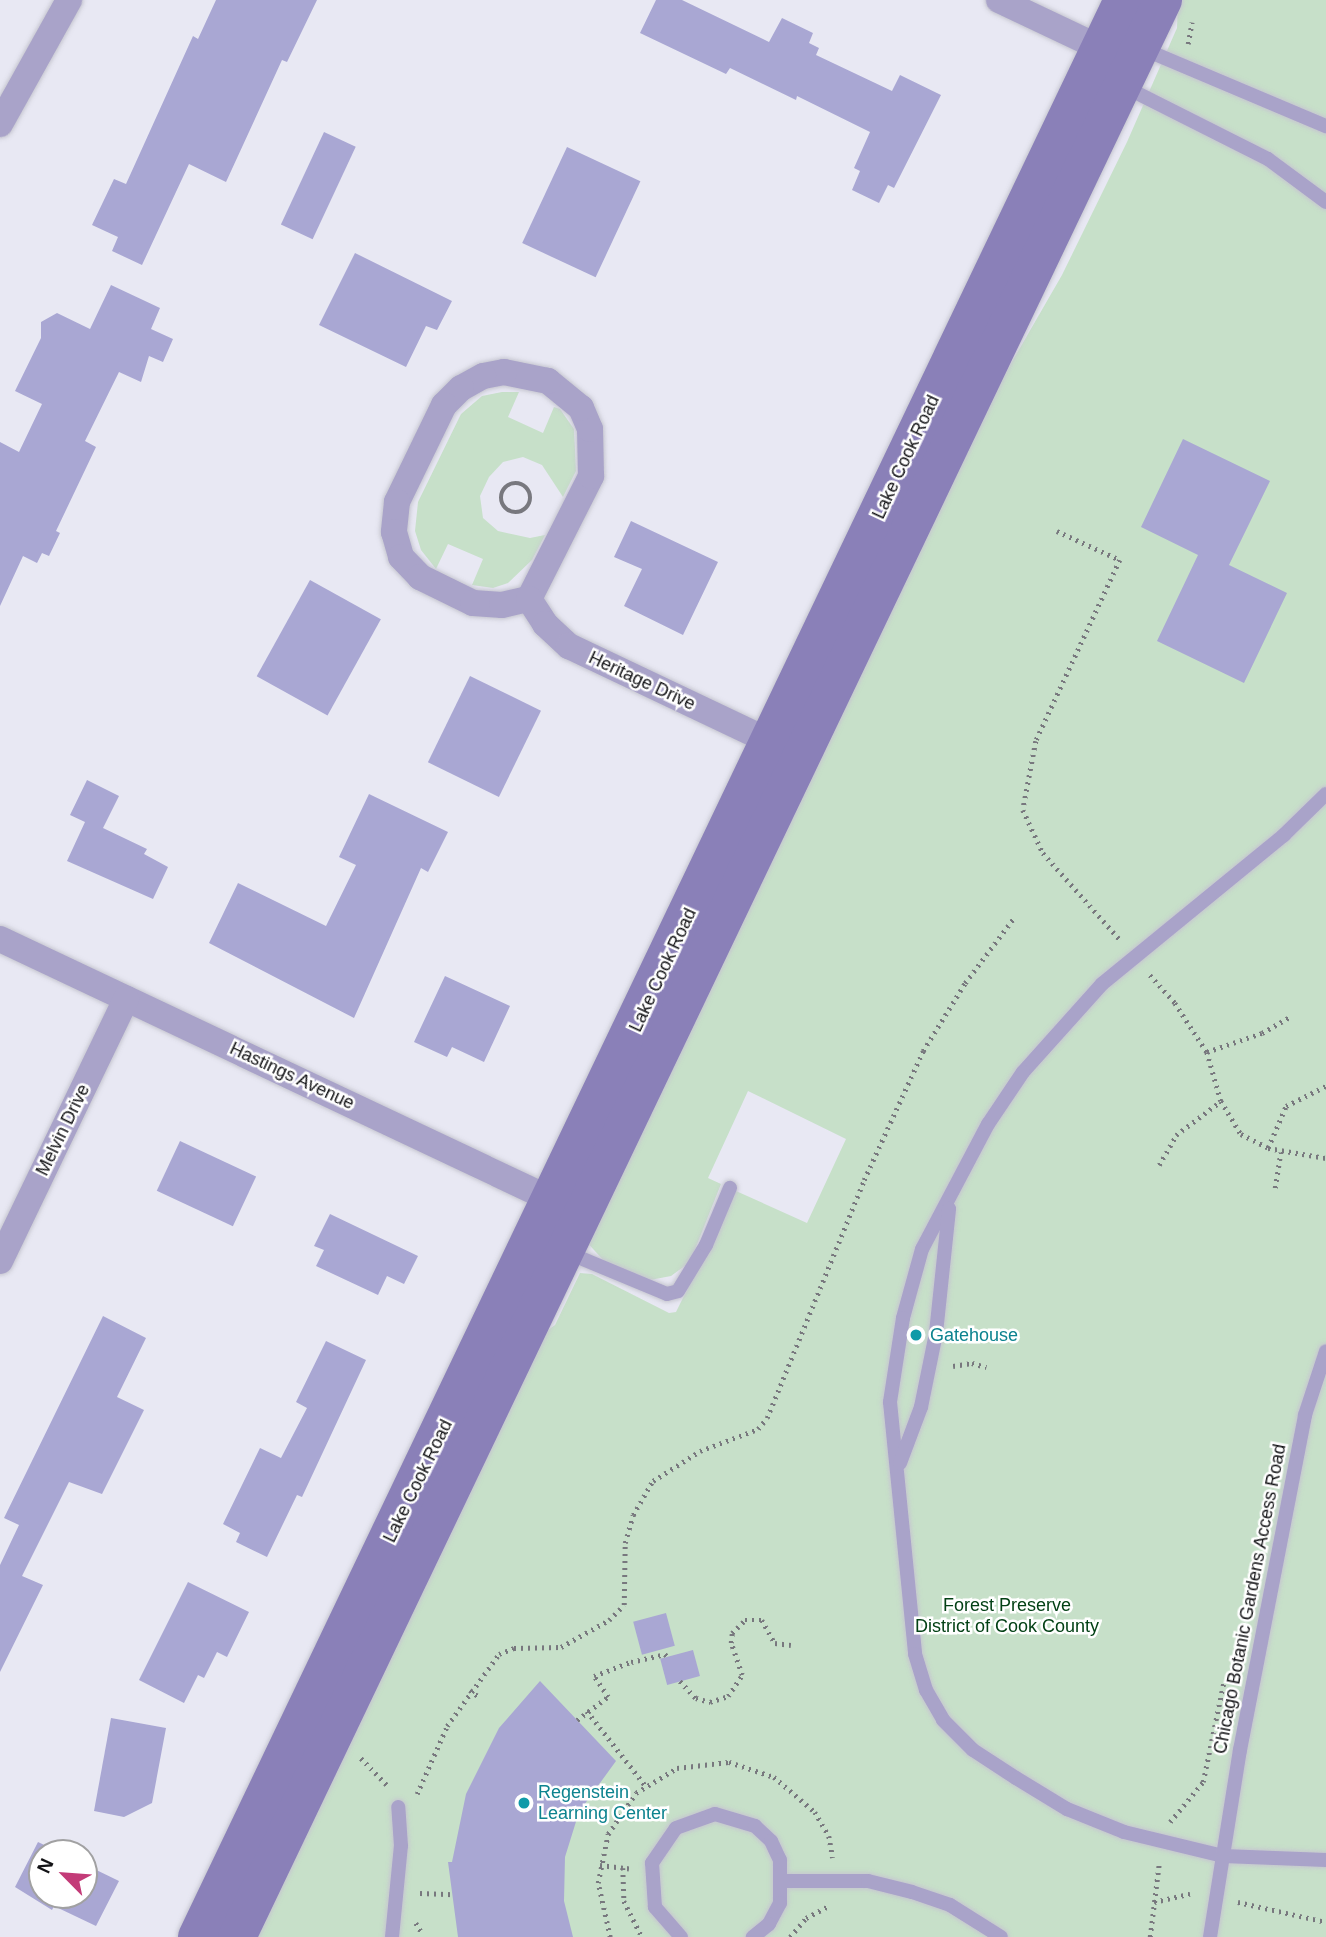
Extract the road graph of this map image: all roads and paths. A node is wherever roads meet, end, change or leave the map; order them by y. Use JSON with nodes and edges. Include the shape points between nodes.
{"nodes":[{"id":1,"x":69,"y":0,"type":"edge"},
{"id":2,"x":999,"y":0,"type":"edge"},
{"id":3,"x":1124,"y":0,"type":"edge"},
{"id":4,"x":1163,"y":0,"type":"edge"},
{"id":5,"x":1120,"y":48,"type":"junction"},
{"id":6,"x":1122,"y":86,"type":"junction"},
{"id":7,"x":0,"y":124,"type":"edge"},
{"id":8,"x":1326,"y":126,"type":"edge"},
{"id":9,"x":1326,"y":202,"type":"edge"},
{"id":10,"x":529,"y":490,"type":"joint"},
{"id":11,"x":1057,"y":531,"type":"dead end"},
{"id":12,"x":530,"y":599,"type":"junction"},
{"id":13,"x":771,"y":742,"type":"junction"},
{"id":14,"x":1326,"y":794,"type":"edge"},
{"id":15,"x":1013,"y":919,"type":"dead end"},
{"id":16,"x":0,"y":939,"type":"edge"},
{"id":17,"x":1124,"y":944,"type":"dead end"},
{"id":18,"x":1146,"y":971,"type":"dead end"},
{"id":19,"x":126,"y":999,"type":"junction"},
{"id":20,"x":1291,"y":1016,"type":"dead end"},
{"id":21,"x":1207,"y":1052,"type":"junction"},
{"id":22,"x":1326,"y":1086,"type":"edge"},
{"id":23,"x":1221,"y":1101,"type":"junction"},
{"id":24,"x":1268,"y":1148,"type":"junction"},
{"id":25,"x":1281,"y":1152,"type":"junction"},
{"id":26,"x":1326,"y":1158,"type":"edge"},
{"id":27,"x":1159,"y":1165,"type":"dead end"},
{"id":28,"x":730,"y":1188,"type":"dead end"},
{"id":29,"x":1275,"y":1188,"type":"dead end"},
{"id":30,"x":949,"y":1204,"type":"junction"},
{"id":31,"x":568,"y":1207,"type":"junction"},
{"id":32,"x":552,"y":1244,"type":"junction"},
{"id":33,"x":0,"y":1261,"type":"edge"},
{"id":34,"x":1326,"y":1351,"type":"edge"},
{"id":35,"x":986,"y":1367,"type":"dead end"},
{"id":36,"x":928,"y":1372,"type":"junction"},
{"id":37,"x":900,"y":1465,"type":"junction"},
{"id":38,"x":791,"y":1645,"type":"dead end"},
{"id":39,"x":668,"y":1657,"type":"dead end"},
{"id":40,"x":680,"y":1681,"type":"dead end"},
{"id":41,"x":1224,"y":1681,"type":"dead end"},
{"id":42,"x":470,"y":1690,"type":"junction"},
{"id":43,"x":478,"y":1696,"type":"dead end"},
{"id":44,"x":587,"y":1711,"type":"junction"},
{"id":45,"x":577,"y":1720,"type":"dead end"},
{"id":46,"x":331,"y":1743,"type":"junction"},
{"id":47,"x":645,"y":1785,"type":"dead end"},
{"id":48,"x":398,"y":1807,"type":"joint"},
{"id":49,"x":1168,"y":1827,"type":"dead end"},
{"id":50,"x":409,"y":1832,"type":"joint"},
{"id":51,"x":401,"y":1846,"type":"junction"},
{"id":52,"x":1223,"y":1856,"type":"junction"},
{"id":53,"x":1326,"y":1860,"type":"edge"},
{"id":54,"x":1160,"y":1863,"type":"dead end"},
{"id":55,"x":623,"y":1868,"type":"junction"},
{"id":56,"x":629,"y":1869,"type":"dead end"},
{"id":57,"x":783,"y":1881,"type":"junction"},
{"id":58,"x":398,"y":1893,"type":"junction"},
{"id":59,"x":453,"y":1894,"type":"dead end"},
{"id":60,"x":1191,"y":1894,"type":"dead end"},
{"id":61,"x":1236,"y":1901,"type":"dead end"},
{"id":62,"x":843,"y":1902,"type":"dead end"},
{"id":63,"x":1154,"y":1902,"type":"junction"},
{"id":64,"x":1326,"y":1922,"type":"edge"},
{"id":65,"x":197,"y":1937,"type":"edge"},
{"id":66,"x":237,"y":1937,"type":"edge"},
{"id":67,"x":392,"y":1937,"type":"edge"},
{"id":68,"x":610,"y":1937,"type":"edge"},
{"id":69,"x":641,"y":1937,"type":"edge"},
{"id":70,"x":681,"y":1937,"type":"edge"},
{"id":71,"x":753,"y":1937,"type":"edge"},
{"id":72,"x":790,"y":1937,"type":"edge"},
{"id":73,"x":1001,"y":1937,"type":"edge"},
{"id":74,"x":1150,"y":1937,"type":"edge"},
{"id":75,"x":1210,"y":1937,"type":"edge"}],
"edges":[{"from":1,"to":7,"type":"street"},
{"from":2,"to":5,"type":"street"},
{"from":3,"to":5,"type":"main road","name":"Lake Cook Road"},
{"from":4,"to":5,"type":"main road","name":"Lake Cook Road"},
{"from":5,"to":6,"type":"main road","name":"Lake Cook Road"},
{"from":5,"to":8,"type":"lane"},
{"from":5,"to":13,"type":"main road","name":"Lake Cook Road"},
{"from":6,"to":9,"type":"lane","via":[[1268,159]]},
{"from":6,"to":31,"type":"main road","name":"Lake Cook Road"},
{"from":10,"to":10,"type":"path","via":[[521,483],[510,483],[502,491],[502,505],[509,512],[523,512],[531,500]]},
{"from":11,"to":17,"type":"path","via":[[1119,560],[1036,741],[1023,810],[1043,853]]},
{"from":12,"to":12,"type":"street","via":[[502,605],[473,603],[444,592],[420,577],[401,557],[394,532],[397,502],[408,473],[444,405],[483,376],[504,372],[548,381],[565,393],[581,408],[591,440],[591,476]]},
{"from":12,"to":13,"type":"street","name":"Heritage Drive","via":[[545,624],[569,646]]},
{"from":13,"to":31,"type":"main road","name":"Lake Cook Road"},
{"from":14,"to":30,"type":"lane","via":[[1284,835],[1102,984],[1055,1034],[988,1124]]},
{"from":15,"to":42,"type":"path","via":[[965,983],[923,1051],[864,1180],[767,1418],[758,1429],[700,1451],[653,1481],[633,1515],[625,1543],[624,1605],[610,1620],[561,1647],[514,1648],[499,1654]]},
{"from":16,"to":19,"type":"street","name":"Hastings Avenue"},
{"from":18,"to":21,"type":"path","via":[[1175,1003]]},
{"from":19,"to":31,"type":"street","name":"Hastings Avenue"},
{"from":19,"to":33,"type":"street","name":"Melvin Drive"},
{"from":20,"to":21,"type":"path","via":[[1262,1033]]},
{"from":21,"to":23,"type":"path"},
{"from":22,"to":24,"type":"path","via":[[1286,1106]]},
{"from":23,"to":24,"type":"path","via":[[1241,1133]]},
{"from":23,"to":27,"type":"path","via":[[1176,1135]]},
{"from":24,"to":25,"type":"path"},
{"from":25,"to":26,"type":"path"},
{"from":25,"to":29,"type":"path"},
{"from":28,"to":32,"type":"lane","via":[[706,1245],[678,1292],[667,1294]]},
{"from":30,"to":36,"type":"lane"},
{"from":30,"to":37,"type":"lane","via":[[922,1249],[903,1318],[890,1402]]},
{"from":31,"to":32,"type":"main road","name":"Lake Cook Road"},
{"from":32,"to":46,"type":"main road","name":"Lake Cook Road"},
{"from":32,"to":65,"type":"main road","name":"Lake Cook Road"},
{"from":34,"to":52,"type":"lane","name":"Chicago Botanic Gardens Access Road","via":[[1305,1415]]},
{"from":35,"to":36,"type":"path","via":[[972,1363]]},
{"from":36,"to":37,"type":"lane"},
{"from":37,"to":52,"type":"lane","via":[[907,1606],[915,1654],[926,1690],[943,1720],[973,1750],[1067,1809],[1150,1841]]},
{"from":38,"to":40,"type":"path","via":[[775,1643],[762,1620],[745,1620],[732,1633],[742,1675],[728,1696],[710,1702],[696,1698]]},
{"from":39,"to":44,"type":"path","via":[[665,1654],[594,1676],[608,1697]]},
{"from":41,"to":49,"type":"path","via":[[1203,1782]]},
{"from":42,"to":43,"type":"path"},
{"from":42,"to":50,"type":"path","via":[[421,1777]]},
{"from":44,"to":45,"type":"path"},
{"from":44,"to":47,"type":"path"},
{"from":46,"to":48,"type":"path","via":[[380,1773]]},
{"from":46,"to":66,"type":"main road","name":"Lake Cook Road"},
{"from":48,"to":51,"type":"lane"},
{"from":50,"to":51,"type":"lane"},
{"from":51,"to":58,"type":"lane"},
{"from":52,"to":53,"type":"lane"},
{"from":52,"to":75,"type":"lane","name":"Chicago Botanic Gardens Access Road"},
{"from":54,"to":63,"type":"path"},
{"from":55,"to":56,"type":"path"},
{"from":55,"to":68,"type":"path","via":[[600,1865],[599,1903]]},
{"from":55,"to":69,"type":"path","via":[[624,1901]]},
{"from":57,"to":70,"type":"lane","via":[[771,1841],[755,1826],[715,1814],[676,1828],[662,1844],[651,1874],[655,1907]]},
{"from":57,"to":71,"type":"lane","via":[[780,1903],[769,1924]]},
{"from":57,"to":73,"type":"lane","via":[[868,1881],[912,1892],[950,1905]]},
{"from":58,"to":59,"type":"path"},
{"from":58,"to":67,"type":"lane"},
{"from":60,"to":63,"type":"path"},
{"from":61,"to":64,"type":"path"},
{"from":62,"to":72,"type":"path","via":[[814,1912]]},
{"from":63,"to":74,"type":"path"}]}
